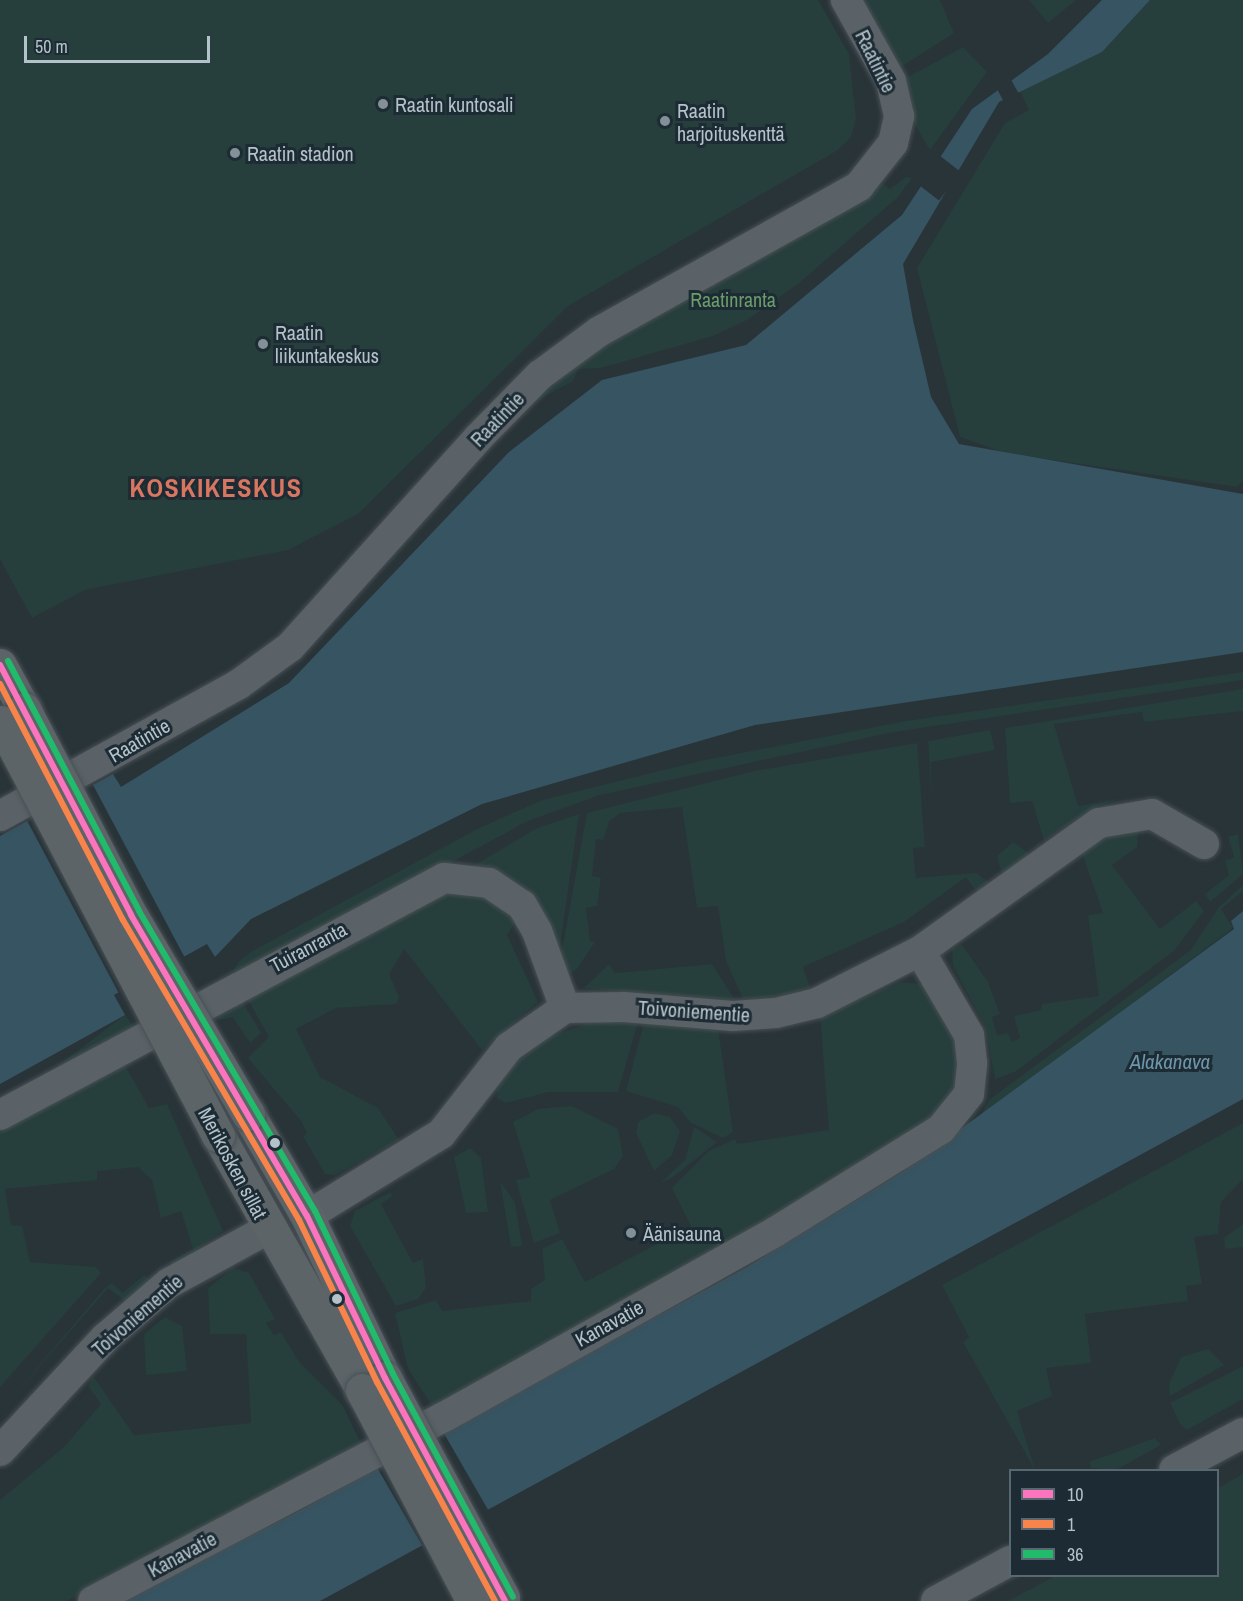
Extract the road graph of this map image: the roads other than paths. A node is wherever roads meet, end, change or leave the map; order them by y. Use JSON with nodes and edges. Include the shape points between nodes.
{"nodes":[{"id":1,"x":846,"y":0,"type":"edge"},
{"id":2,"x":0,"y":665,"type":"edge"},
{"id":3,"x":8,"y":717,"type":"edge"},
{"id":4,"x":0,"y":816,"type":"edge"},
{"id":5,"x":1204,"y":843,"type":"dead end"},
{"id":6,"x":921,"y":951,"type":"junction"},
{"id":7,"x":565,"y":1008,"type":"junction"},
{"id":8,"x":0,"y":1115,"type":"edge"},
{"id":9,"x":307,"y":1216,"type":"junction"},
{"id":10,"x":268,"y":1229,"type":"junction"},
{"id":11,"x":373,"y":1384,"type":"junction"},
{"id":12,"x":1243,"y":1433,"type":"edge"},
{"id":13,"x":0,"y":1451,"type":"edge"},
{"id":14,"x":1176,"y":1469,"type":"edge"},
{"id":15,"x":1009,"y":1562,"type":"edge"},
{"id":16,"x":494,"y":1600,"type":"edge"},
{"id":17,"x":93,"y":1601,"type":"edge"},
{"id":18,"x":936,"y":1601,"type":"edge"}],
"edges":[{"from":1,"to":4,"type":"street","name":"Raatintie","via":[[891,81],[899,116],[893,143],[859,186],[600,331],[540,375],[477,439],[290,647],[239,684]]},
{"from":2,"to":3,"type":"main road","name":"Merikosken sillat"},
{"from":3,"to":9,"type":"main road","name":"Merikosken sillat","bridge":true,"via":[[131,915]]},
{"from":3,"to":10,"type":"main road","name":"Merikosken sillat","bridge":true},
{"from":5,"to":6,"type":"street","name":"Toivoniementie","via":[[1152,814],[1099,823]]},
{"from":6,"to":7,"type":"street","name":"Toivoniementie","via":[[817,1002],[754,1017]]},
{"from":6,"to":17,"type":"street","name":"Kanavatie","via":[[969,1035],[969,1094],[942,1129],[775,1232],[444,1417]]},
{"from":7,"to":8,"type":"street","name":"Tuiranranta","via":[[537,931],[508,892],[489,882],[444,878]]},
{"from":7,"to":9,"type":"street","via":[[509,1047],[441,1134]]},
{"from":9,"to":11,"type":"main road","name":"Merikosken sillat"},
{"from":10,"to":11,"type":"main road","name":"Merikosken sillat"},
{"from":10,"to":13,"type":"street","name":"Toivoniementie","via":[[169,1282],[105,1338]]},
{"from":11,"to":16,"type":"main road","name":"Merikosken sillat","bridge":true},
{"from":12,"to":14,"type":"street"},
{"from":15,"to":18,"type":"street"}]}
